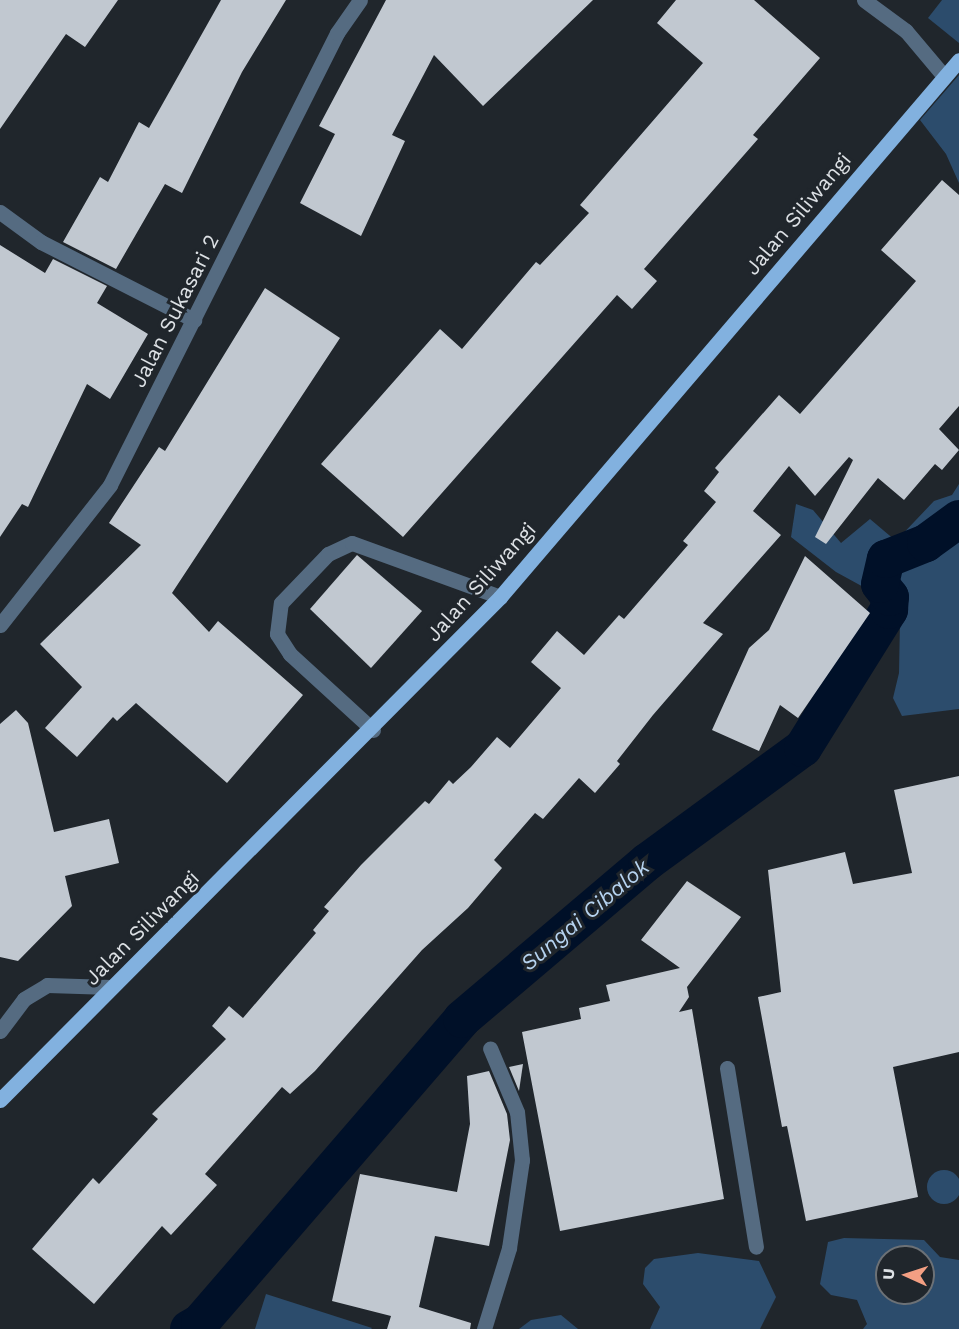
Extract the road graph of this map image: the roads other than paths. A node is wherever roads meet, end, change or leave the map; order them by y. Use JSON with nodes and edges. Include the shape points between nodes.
{"nodes":[{"id":1,"x":360,"y":0,"type":"edge"},
{"id":2,"x":864,"y":0,"type":"edge"},
{"id":3,"x":959,"y":60,"type":"edge"},
{"id":4,"x":943,"y":75,"type":"junction"},
{"id":5,"x":0,"y":212,"type":"edge"},
{"id":6,"x":194,"y":320,"type":"junction"},
{"id":7,"x":500,"y":597,"type":"junction"},
{"id":8,"x":0,"y":625,"type":"edge"},
{"id":9,"x":373,"y":730,"type":"junction"},
{"id":10,"x":111,"y":987,"type":"junction"},
{"id":11,"x":0,"y":1030,"type":"edge"},
{"id":12,"x":490,"y":1048,"type":"dead end"},
{"id":13,"x":727,"y":1068,"type":"dead end"},
{"id":14,"x":0,"y":1100,"type":"edge"},
{"id":15,"x":756,"y":1247,"type":"dead end"},
{"id":16,"x":484,"y":1329,"type":"edge"}],
"edges":[{"from":1,"to":6,"type":"street","name":"Jalan Sukasari 2","via":[[337,33]]},
{"from":2,"to":4,"type":"street","via":[[906,31]]},
{"from":3,"to":4,"type":"main road","name":"Jalan Siliwangi"},
{"from":4,"to":7,"type":"main road","name":"Jalan Siliwangi"},
{"from":5,"to":6,"type":"street","via":[[41,242]]},
{"from":6,"to":8,"type":"street","name":"Jalan Sukasari 2","via":[[110,485]]},
{"from":7,"to":9,"type":"main road","name":"Jalan Siliwangi"},
{"from":7,"to":9,"type":"street","via":[[352,543],[328,554],[281,603],[277,634],[290,654]]},
{"from":9,"to":10,"type":"main road","name":"Jalan Siliwangi"},
{"from":10,"to":11,"type":"street","via":[[47,985],[24,999]]},
{"from":10,"to":14,"type":"main road","name":"Jalan Siliwangi"},
{"from":12,"to":16,"type":"street","via":[[512,1092],[522,1160],[518,1211]]},
{"from":13,"to":15,"type":"street"}]}
